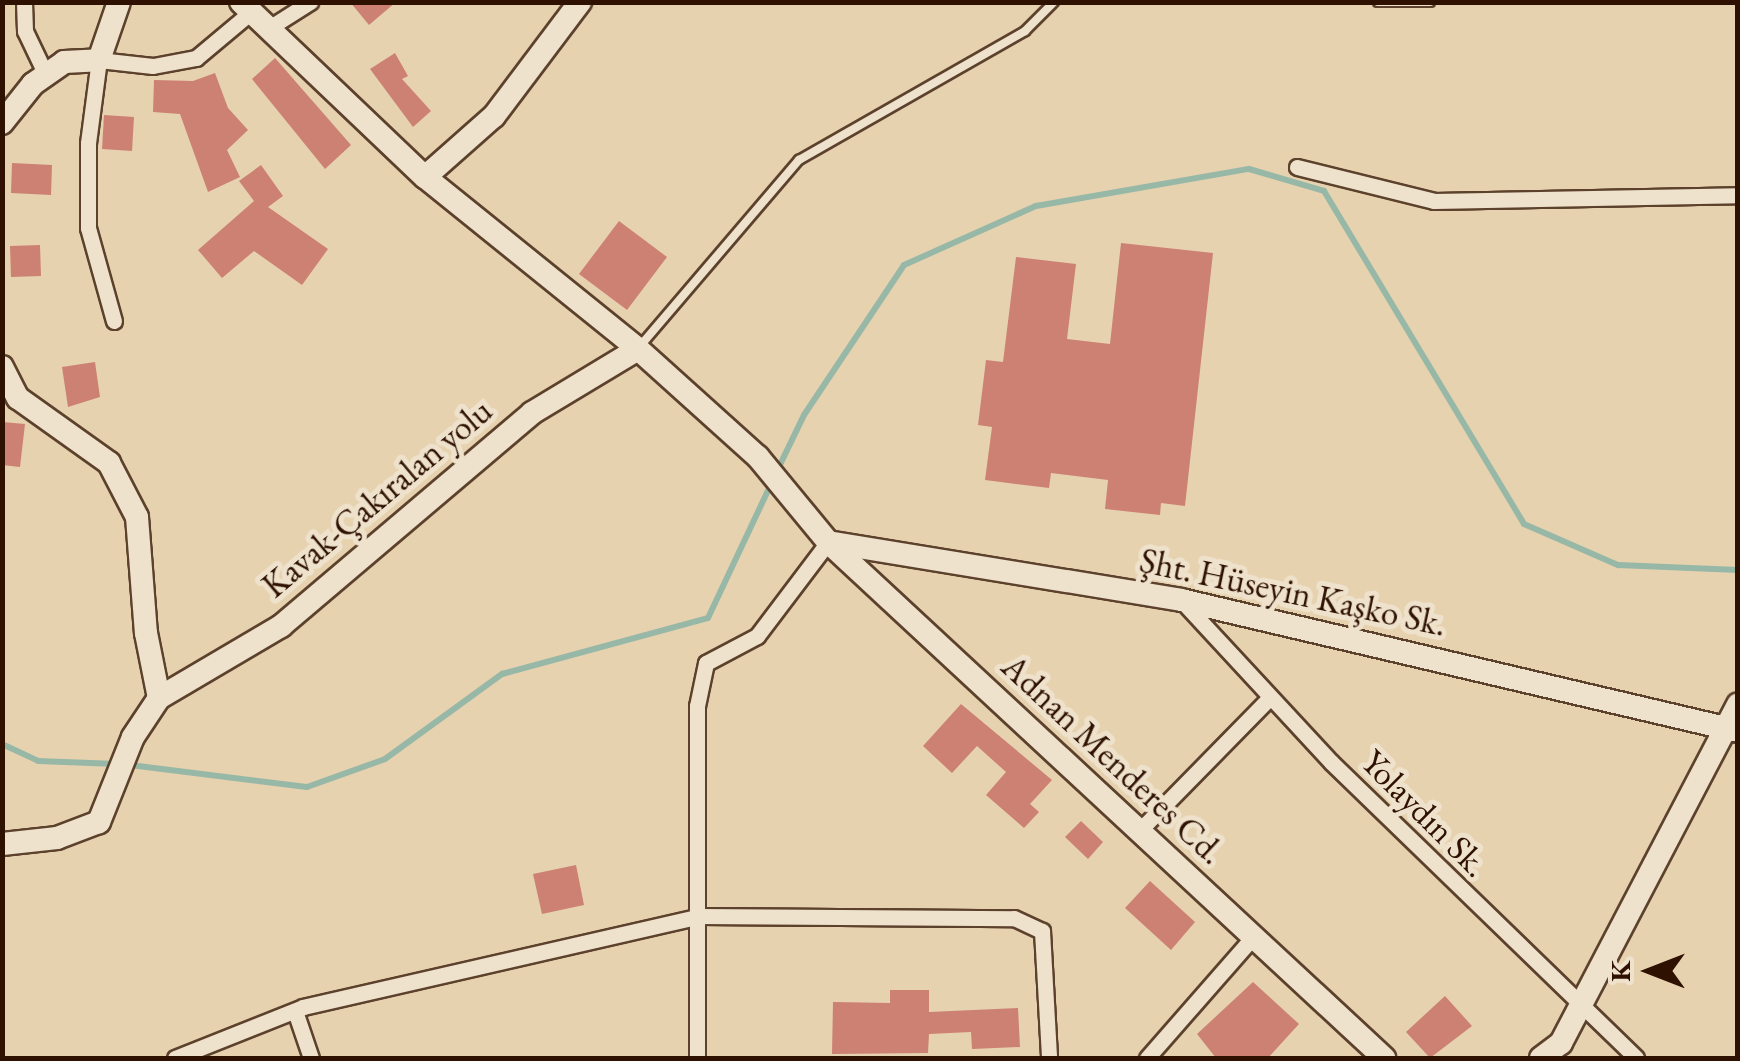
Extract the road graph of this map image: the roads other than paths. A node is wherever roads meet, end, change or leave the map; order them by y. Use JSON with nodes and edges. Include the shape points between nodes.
{"nodes":[{"id":1,"x":24,"y":2,"type":"edge"},
{"id":2,"x":118,"y":2,"type":"edge"},
{"id":3,"x":310,"y":2,"type":"edge"},
{"id":4,"x":580,"y":2,"type":"edge"},
{"id":5,"x":1054,"y":2,"type":"edge"},
{"id":6,"x":1378,"y":2,"type":"edge"},
{"id":7,"x":1430,"y":2,"type":"edge"},
{"id":8,"x":246,"y":7,"type":"edge"},
{"id":9,"x":269,"y":28,"type":"junction"},
{"id":10,"x":98,"y":60,"type":"junction"},
{"id":11,"x":46,"y":74,"type":"junction"},
{"id":12,"x":2,"y":123,"type":"edge"},
{"id":13,"x":1297,"y":166,"type":"dead end"},
{"id":14,"x":424,"y":177,"type":"junction"},
{"id":15,"x":1738,"y":195,"type":"edge"},
{"id":16,"x":114,"y":321,"type":"dead end"},
{"id":17,"x":638,"y":349,"type":"junction"},
{"id":18,"x":2,"y":367,"type":"edge"},
{"id":19,"x":828,"y":542,"type":"junction"},
{"id":20,"x":1181,"y":600,"type":"junction"},
{"id":21,"x":1270,"y":696,"type":"junction"},
{"id":22,"x":159,"y":698,"type":"junction"},
{"id":23,"x":1734,"y":721,"type":"edge"},
{"id":24,"x":1139,"y":831,"type":"junction"},
{"id":25,"x":2,"y":844,"type":"edge"},
{"id":26,"x":699,"y":916,"type":"junction"},
{"id":27,"x":1253,"y":936,"type":"junction"},
{"id":28,"x":1580,"y":1008,"type":"junction"},
{"id":29,"x":295,"y":1011,"type":"junction"},
{"id":30,"x":175,"y":1058,"type":"edge"},
{"id":31,"x":311,"y":1058,"type":"edge"},
{"id":32,"x":697,"y":1058,"type":"edge"},
{"id":33,"x":1049,"y":1058,"type":"edge"},
{"id":34,"x":1147,"y":1058,"type":"edge"},
{"id":35,"x":1384,"y":1058,"type":"edge"},
{"id":36,"x":1542,"y":1058,"type":"edge"},
{"id":37,"x":1636,"y":1058,"type":"edge"}],
"edges":[{"from":1,"to":11,"type":"street","via":[[25,30]]},
{"from":2,"to":10,"type":"main road"},
{"from":3,"to":9,"type":"street"},
{"from":4,"to":14,"type":"main road","via":[[494,116]]},
{"from":5,"to":17,"type":"lane","via":[[1025,31],[799,160]]},
{"from":6,"to":7,"type":"lane"},
{"from":8,"to":9,"type":"main road","name":"Adnan Menderes Cd."},
{"from":8,"to":10,"type":"street","via":[[196,58],[153,66]]},
{"from":9,"to":14,"type":"main road","name":"Adnan Menderes Cd."},
{"from":10,"to":11,"type":"main road","via":[[64,62]]},
{"from":10,"to":16,"type":"street","via":[[88,142],[88,228]]},
{"from":11,"to":12,"type":"main road"},
{"from":13,"to":15,"type":"street","via":[[1434,201]]},
{"from":14,"to":17,"type":"main road","name":"Adnan Menderes Cd."},
{"from":17,"to":19,"type":"main road","name":"Adnan Menderes Cd.","via":[[758,457]]},
{"from":17,"to":22,"type":"main road","name":"Kavak-Çakıralan yolu","via":[[532,413],[280,626]]},
{"from":18,"to":22,"type":"main road","via":[[18,398],[110,463],[138,517],[146,633]]},
{"from":19,"to":20,"type":"main road","name":"Şht. Hüseyin Kaşko Sk."},
{"from":19,"to":24,"type":"main road","name":"Adnan Menderes Cd."},
{"from":19,"to":26,"type":"street","via":[[757,636],[706,662],[697,706]]},
{"from":20,"to":21,"type":"street","name":"Yolaydın Sk."},
{"from":20,"to":23,"type":"main road","name":"Şht. Hüseyin Kaşko Sk."},
{"from":21,"to":24,"type":"street"},
{"from":21,"to":28,"type":"street","name":"Yolaydın Sk."},
{"from":22,"to":25,"type":"main road","via":[[133,737],[98,822],[57,838]]},
{"from":23,"to":28,"type":"main road"},
{"from":24,"to":27,"type":"main road","name":"Adnan Menderes Cd."},
{"from":26,"to":29,"type":"street"},
{"from":26,"to":32,"type":"street"},
{"from":26,"to":33,"type":"street","via":[[1014,918],[1042,931]]},
{"from":27,"to":34,"type":"street"},
{"from":27,"to":35,"type":"main road","name":"Adnan Menderes Cd."},
{"from":28,"to":36,"type":"main road","via":[[1561,1043]]},
{"from":28,"to":37,"type":"street","name":"Yolaydın Sk."},
{"from":29,"to":30,"type":"street"},
{"from":29,"to":31,"type":"street"}]}
